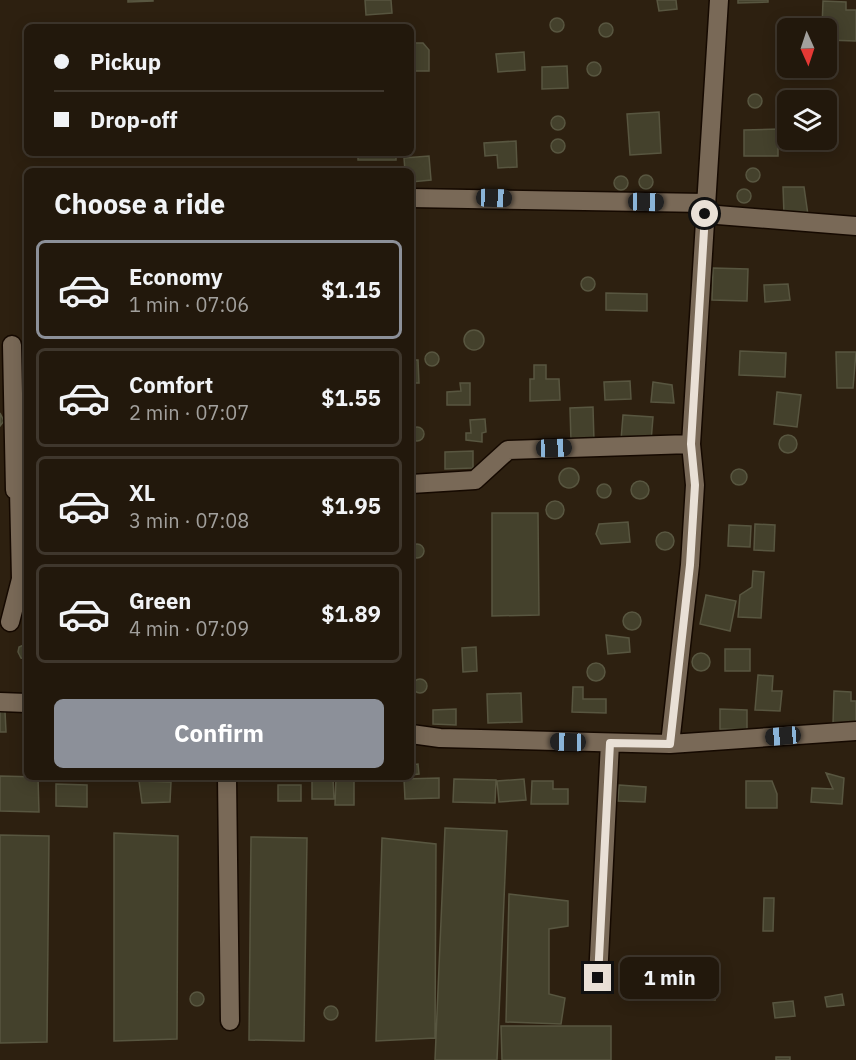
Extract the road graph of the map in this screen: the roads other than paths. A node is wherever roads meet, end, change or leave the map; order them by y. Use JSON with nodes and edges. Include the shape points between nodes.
{"nodes":[{"id":1,"x":719,"y":0,"type":"edge"},
{"id":2,"x":414,"y":198,"type":"edge"},
{"id":3,"x":706,"y":208,"type":"junction"},
{"id":4,"x":856,"y":226,"type":"edge"},
{"id":5,"x":13,"y":345,"type":"edge"},
{"id":6,"x":691,"y":444,"type":"junction"},
{"id":7,"x":414,"y":484,"type":"edge"},
{"id":8,"x":15,"y":490,"type":"edge"},
{"id":9,"x":10,"y":622,"type":"dead end"},
{"id":10,"x":0,"y":702,"type":"edge"},
{"id":11,"x":24,"y":703,"type":"edge"},
{"id":12,"x":856,"y":731,"type":"edge"},
{"id":13,"x":414,"y":734,"type":"edge"},
{"id":14,"x":610,"y":743,"type":"junction"},
{"id":15,"x":670,"y":744,"type":"junction"},
{"id":16,"x":227,"y":780,"type":"edge"},
{"id":17,"x":598,"y":978,"type":"dead end"},
{"id":18,"x":230,"y":1021,"type":"dead end"}],
"edges":[{"from":1,"to":3,"type":"street"},
{"from":2,"to":3,"type":"street"},
{"from":3,"to":4,"type":"street"},
{"from":3,"to":6,"type":"street"},
{"from":5,"to":8,"type":"street"},
{"from":6,"to":7,"type":"street","via":[[508,450],[475,480]]},
{"from":6,"to":15,"type":"street","via":[[695,485],[690,565]]},
{"from":8,"to":9,"type":"street","via":[[21,579]]},
{"from":10,"to":11,"type":"street"},
{"from":12,"to":15,"type":"street"},
{"from":13,"to":14,"type":"street"},
{"from":14,"to":15,"type":"street"},
{"from":14,"to":17,"type":"street"},
{"from":16,"to":18,"type":"street"}]}
